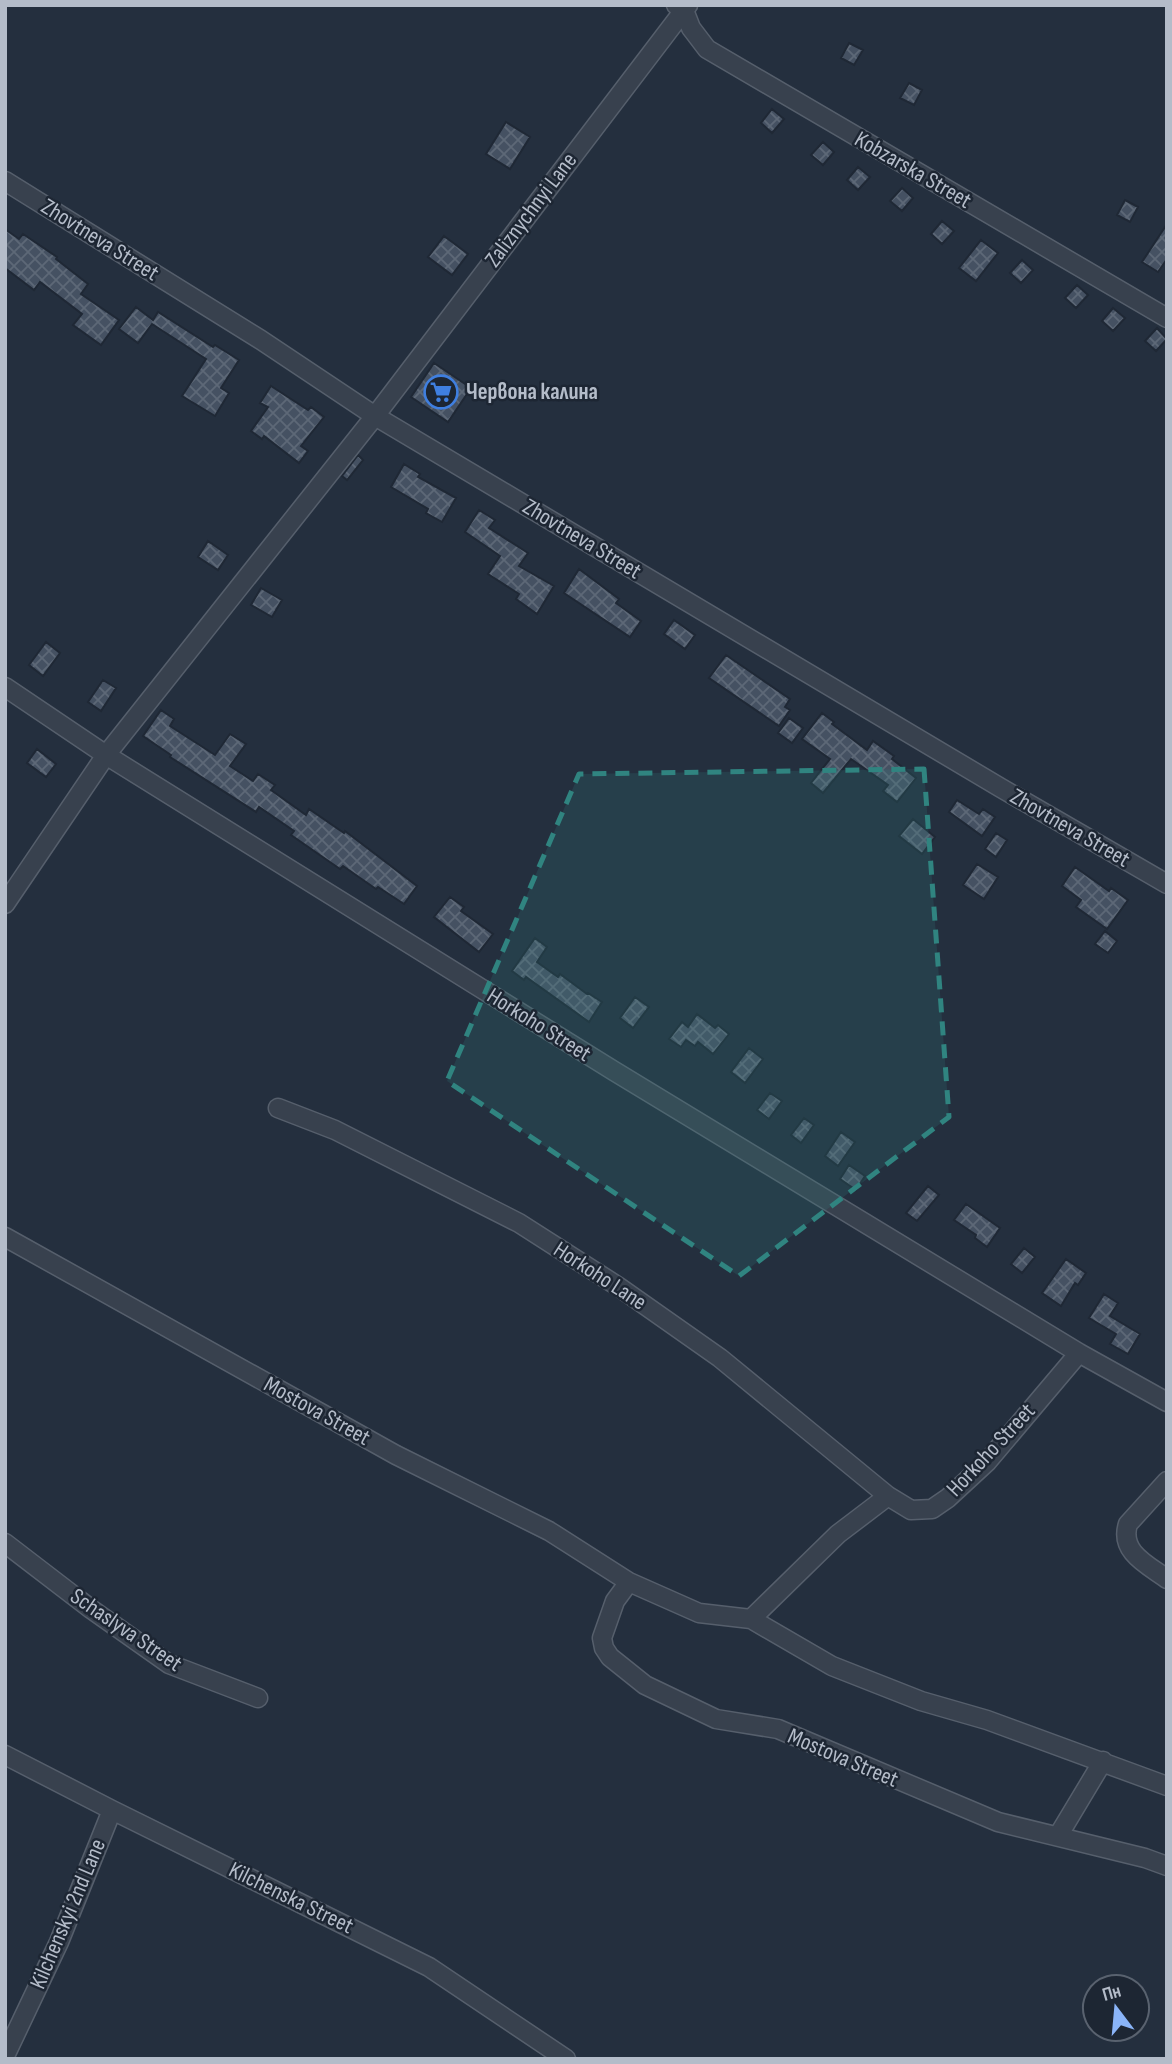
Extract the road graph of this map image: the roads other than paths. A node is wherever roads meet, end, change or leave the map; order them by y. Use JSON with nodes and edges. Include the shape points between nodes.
{"nodes":[{"id":1,"x":682,"y":7,"type":"edge"},
{"id":2,"x":5,"y":181,"type":"edge"},
{"id":3,"x":1167,"y":318,"type":"edge"},
{"id":4,"x":374,"y":416,"type":"junction"},
{"id":5,"x":5,"y":687,"type":"edge"},
{"id":6,"x":106,"y":755,"type":"junction"},
{"id":7,"x":1167,"y":884,"type":"edge"},
{"id":8,"x":5,"y":904,"type":"edge"},
{"id":9,"x":278,"y":1108,"type":"dead end"},
{"id":10,"x":5,"y":1237,"type":"edge"},
{"id":11,"x":1079,"y":1353,"type":"junction"},
{"id":12,"x":1167,"y":1402,"type":"edge"},
{"id":13,"x":1167,"y":1481,"type":"edge"},
{"id":14,"x":888,"y":1496,"type":"junction"},
{"id":15,"x":5,"y":1543,"type":"edge"},
{"id":16,"x":1167,"y":1578,"type":"edge"},
{"id":17,"x":629,"y":1581,"type":"junction"},
{"id":18,"x":751,"y":1619,"type":"junction"},
{"id":19,"x":258,"y":1698,"type":"dead end"},
{"id":20,"x":5,"y":1755,"type":"edge"},
{"id":21,"x":1103,"y":1761,"type":"junction"},
{"id":22,"x":1167,"y":1786,"type":"edge"},
{"id":23,"x":112,"y":1810,"type":"junction"},
{"id":24,"x":1058,"y":1836,"type":"junction"},
{"id":25,"x":1167,"y":1866,"type":"edge"},
{"id":26,"x":5,"y":2056,"type":"edge"},
{"id":27,"x":566,"y":2059,"type":"edge"}],
"edges":[{"from":1,"to":3,"type":"street","name":"Kobzarska Street","via":[[707,49]]},
{"from":1,"to":4,"type":"street","name":"Zaliznychnyi Lane"},
{"from":2,"to":4,"type":"street","name":"Zhovtneva Street"},
{"from":4,"to":6,"type":"street","name":"Zaliznychnyi Lane"},
{"from":4,"to":7,"type":"street","name":"Zhovtneva Street"},
{"from":5,"to":6,"type":"street","name":"Horkoho Street"},
{"from":6,"to":8,"type":"street","name":"Zaliznychnyi Lane"},
{"from":6,"to":11,"type":"street","name":"Horkoho Street","via":[[626,1079]]},
{"from":9,"to":14,"type":"street","name":"Horkoho Lane","via":[[335,1130],[519,1223],[720,1359]]},
{"from":10,"to":17,"type":"street","name":"Mostova Street","via":[[396,1455],[550,1531]]},
{"from":11,"to":12,"type":"street","name":"Horkoho Street"},
{"from":11,"to":14,"type":"street","name":"Horkoho Street","via":[[987,1462],[932,1510],[911,1510]]},
{"from":13,"to":16,"type":"street","via":[[1125,1533],[1132,1553]]},
{"from":14,"to":18,"type":"street","via":[[838,1534]]},
{"from":15,"to":19,"type":"street","name":"Schaslyva Street","via":[[169,1664]]},
{"from":17,"to":18,"type":"street","name":"Mostova Street","via":[[699,1612]]},
{"from":17,"to":24,"type":"street","name":"Mostova Street","via":[[615,1601],[602,1638],[610,1657],[645,1685],[716,1719],[778,1730],[998,1822]]},
{"from":18,"to":21,"type":"street","name":"Mostova Street","via":[[832,1666],[921,1701]]},
{"from":20,"to":23,"type":"street","name":"Kilchenska Street"},
{"from":21,"to":22,"type":"street","name":"Mostova Street"},
{"from":21,"to":24,"type":"street"},
{"from":23,"to":26,"type":"street","name":"Kilchenskyi 2nd Lane","via":[[59,1942]]},
{"from":23,"to":27,"type":"street","name":"Kilchenska Street","via":[[429,1967]]},
{"from":24,"to":25,"type":"street","name":"Mostova Street"}]}
